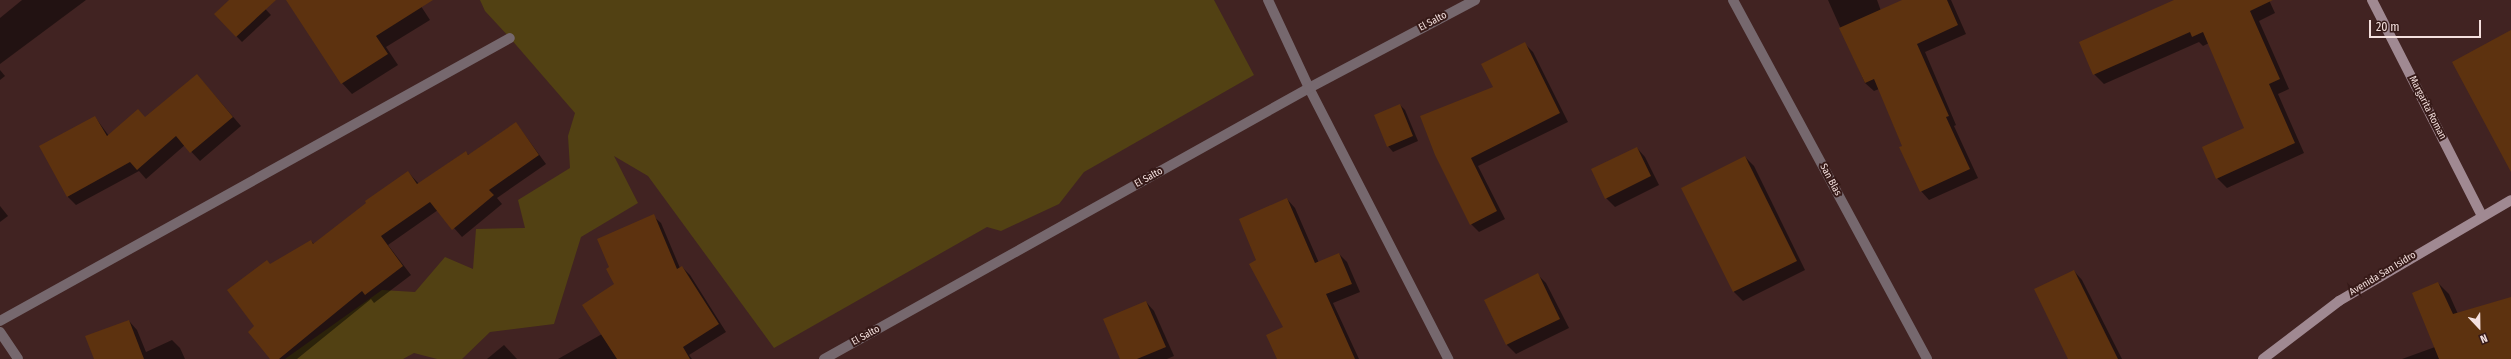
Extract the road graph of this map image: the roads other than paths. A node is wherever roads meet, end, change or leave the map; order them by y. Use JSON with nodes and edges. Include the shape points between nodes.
{"nodes":[{"id":1,"x":1268,"y":0,"type":"edge"},
{"id":2,"x":1475,"y":0,"type":"edge"},
{"id":3,"x":1733,"y":0,"type":"edge"},
{"id":4,"x":2372,"y":0,"type":"edge"},
{"id":5,"x":510,"y":38,"type":"dead end"},
{"id":6,"x":1309,"y":88,"type":"junction"},
{"id":7,"x":2511,"y":200,"type":"edge"},
{"id":8,"x":2482,"y":216,"type":"junction"},
{"id":9,"x":0,"y":320,"type":"edge"},
{"id":10,"x":0,"y":332,"type":"edge"},
{"id":11,"x":18,"y":359,"type":"edge"},
{"id":12,"x":824,"y":359,"type":"edge"},
{"id":13,"x":1448,"y":359,"type":"edge"},
{"id":14,"x":1927,"y":359,"type":"edge"},
{"id":15,"x":2263,"y":359,"type":"edge"}],
"edges":[{"from":1,"to":6,"type":"street"},
{"from":2,"to":6,"type":"street","name":"El Salto"},
{"from":3,"to":14,"type":"street","name":"San Blas"},
{"from":4,"to":8,"type":"main road","name":"Margarita Roman"},
{"from":5,"to":9,"type":"street"},
{"from":6,"to":12,"type":"street","name":"El Salto"},
{"from":6,"to":13,"type":"street"},
{"from":7,"to":8,"type":"main road","name":"Avenida San Isidro"},
{"from":8,"to":15,"type":"main road","name":"Avenida San Isidro","via":[[2338,301]]},
{"from":10,"to":11,"type":"street"}]}
